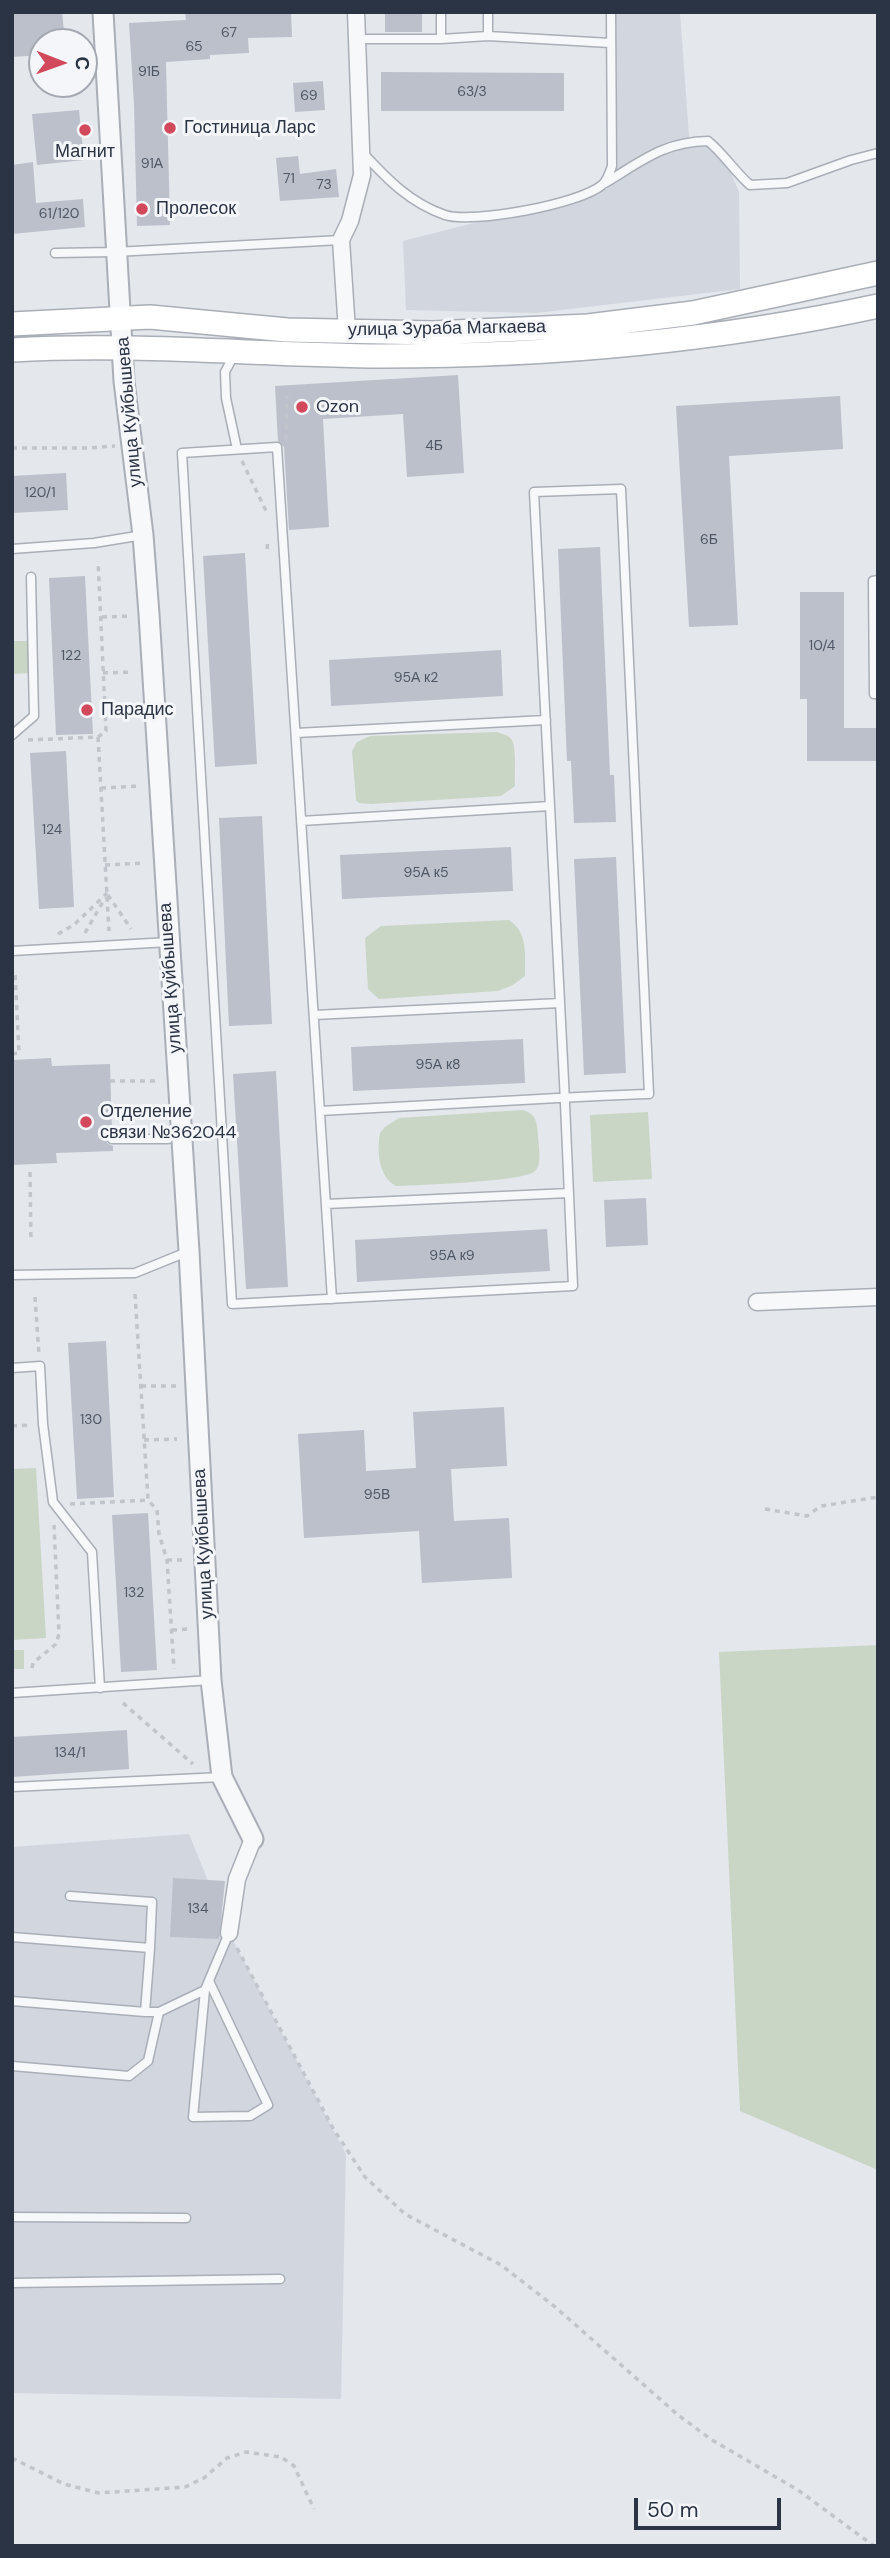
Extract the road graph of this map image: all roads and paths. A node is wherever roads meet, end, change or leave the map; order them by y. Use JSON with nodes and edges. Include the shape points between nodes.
{"nodes":[{"id":1,"x":103,"y":12,"type":"edge"},
{"id":2,"x":356,"y":12,"type":"edge"},
{"id":3,"x":441,"y":12,"type":"edge"},
{"id":4,"x":488,"y":12,"type":"edge"},
{"id":5,"x":611,"y":12,"type":"edge"},
{"id":6,"x":488,"y":36,"type":"junction"},
{"id":7,"x":358,"y":39,"type":"junction"},
{"id":8,"x":441,"y":39,"type":"junction"},
{"id":9,"x":610,"y":43,"type":"junction"},
{"id":10,"x":362,"y":151,"type":"junction"},
{"id":11,"x":878,"y":153,"type":"edge"},
{"id":12,"x":603,"y":184,"type":"junction"},
{"id":13,"x":341,"y":240,"type":"junction"},
{"id":14,"x":115,"y":252,"type":"junction"},
{"id":15,"x":55,"y":253,"type":"dead end"},
{"id":16,"x":878,"y":273,"type":"edge"},
{"id":17,"x":878,"y":306,"type":"edge"},
{"id":18,"x":122,"y":318,"type":"junction"},
{"id":19,"x":12,"y":324,"type":"edge"},
{"id":20,"x":347,"y":331,"type":"junction"},
{"id":21,"x":123,"y":348,"type":"junction"},
{"id":22,"x":12,"y":350,"type":"edge"},
{"id":23,"x":235,"y":353,"type":"junction"},
{"id":24,"x":287,"y":396,"type":"dead end"},
{"id":25,"x":288,"y":432,"type":"dead end"},
{"id":26,"x":130,"y":445,"type":"junction"},
{"id":27,"x":12,"y":448,"type":"edge"},
{"id":28,"x":237,"y":449,"type":"junction"},
{"id":29,"x":271,"y":522,"type":"dead end"},
{"id":30,"x":143,"y":535,"type":"junction"},
{"id":31,"x":12,"y":549,"type":"edge"},
{"id":32,"x":98,"y":561,"type":"dead end"},
{"id":33,"x":31,"y":577,"type":"dead end"},
{"id":34,"x":878,"y":580,"type":"edge"},
{"id":35,"x":134,"y":616,"type":"dead end"},
{"id":36,"x":101,"y":617,"type":"junction"},
{"id":37,"x":136,"y":672,"type":"dead end"},
{"id":38,"x":103,"y":673,"type":"junction"},
{"id":39,"x":878,"y":694,"type":"edge"},
{"id":40,"x":546,"y":720,"type":"junction"},
{"id":41,"x":296,"y":733,"type":"junction"},
{"id":42,"x":12,"y":735,"type":"edge"},
{"id":43,"x":98,"y":737,"type":"junction"},
{"id":44,"x":24,"y":740,"type":"dead end"},
{"id":45,"x":142,"y":786,"type":"dead end"},
{"id":46,"x":101,"y":788,"type":"junction"},
{"id":47,"x":550,"y":806,"type":"junction"},
{"id":48,"x":301,"y":821,"type":"junction"},
{"id":49,"x":145,"y":863,"type":"dead end"},
{"id":50,"x":105,"y":865,"type":"junction"},
{"id":51,"x":107,"y":893,"type":"junction"},
{"id":52,"x":131,"y":929,"type":"dead end"},
{"id":53,"x":109,"y":931,"type":"dead end"},
{"id":54,"x":85,"y":933,"type":"dead end"},
{"id":55,"x":57,"y":934,"type":"dead end"},
{"id":56,"x":169,"y":942,"type":"junction"},
{"id":57,"x":12,"y":951,"type":"edge"},
{"id":58,"x":15,"y":973,"type":"dead end"},
{"id":59,"x":560,"y":1003,"type":"junction"},
{"id":60,"x":314,"y":1015,"type":"junction"},
{"id":61,"x":12,"y":1054,"type":"edge"},
{"id":62,"x":110,"y":1081,"type":"dead end"},
{"id":63,"x":165,"y":1081,"type":"dead end"},
{"id":64,"x":565,"y":1098,"type":"junction"},
{"id":65,"x":320,"y":1111,"type":"junction"},
{"id":66,"x":113,"y":1139,"type":"dead end"},
{"id":67,"x":168,"y":1139,"type":"dead end"},
{"id":68,"x":30,"y":1172,"type":"dead end"},
{"id":69,"x":569,"y":1193,"type":"junction"},
{"id":70,"x":326,"y":1204,"type":"junction"},
{"id":71,"x":31,"y":1242,"type":"dead end"},
{"id":72,"x":189,"y":1251,"type":"junction"},
{"id":73,"x":12,"y":1275,"type":"edge"},
{"id":74,"x":135,"y":1294,"type":"dead end"},
{"id":75,"x":35,"y":1297,"type":"dead end"},
{"id":76,"x":878,"y":1297,"type":"edge"},
{"id":77,"x":332,"y":1299,"type":"junction"},
{"id":78,"x":757,"y":1302,"type":"dead end"},
{"id":79,"x":40,"y":1366,"type":"junction"},
{"id":80,"x":12,"y":1368,"type":"edge"},
{"id":81,"x":141,"y":1386,"type":"junction"},
{"id":82,"x":176,"y":1386,"type":"dead end"},
{"id":83,"x":177,"y":1439,"type":"dead end"},
{"id":84,"x":144,"y":1440,"type":"junction"},
{"id":85,"x":878,"y":1497,"type":"edge"},
{"id":86,"x":148,"y":1500,"type":"junction"},
{"id":87,"x":54,"y":1503,"type":"junction"},
{"id":88,"x":765,"y":1509,"type":"dead end"},
{"id":89,"x":167,"y":1560,"type":"junction"},
{"id":90,"x":191,"y":1560,"type":"dead end"},
{"id":91,"x":194,"y":1628,"type":"dead end"},
{"id":92,"x":172,"y":1630,"type":"junction"},
{"id":93,"x":32,"y":1668,"type":"dead end"},
{"id":94,"x":174,"y":1673,"type":"dead end"},
{"id":95,"x":211,"y":1681,"type":"junction"},
{"id":96,"x":100,"y":1688,"type":"junction"},
{"id":97,"x":12,"y":1693,"type":"edge"},
{"id":98,"x":123,"y":1703,"type":"dead end"},
{"id":99,"x":200,"y":1770,"type":"dead end"},
{"id":100,"x":222,"y":1777,"type":"junction"},
{"id":101,"x":12,"y":1787,"type":"edge"},
{"id":102,"x":253,"y":1839,"type":"joint"},
{"id":103,"x":70,"y":1896,"type":"dead end"},
{"id":104,"x":229,"y":1933,"type":"junction"},
{"id":105,"x":12,"y":1937,"type":"edge"},
{"id":106,"x":150,"y":1948,"type":"junction"},
{"id":107,"x":209,"y":1981,"type":"junction"},
{"id":108,"x":205,"y":1990,"type":"junction"},
{"id":109,"x":12,"y":2001,"type":"edge"},
{"id":110,"x":145,"y":2012,"type":"junction"},
{"id":111,"x":159,"y":2012,"type":"junction"},
{"id":112,"x":12,"y":2066,"type":"edge"},
{"id":113,"x":12,"y":2217,"type":"edge"},
{"id":114,"x":186,"y":2218,"type":"dead end"},
{"id":115,"x":280,"y":2279,"type":"dead end"},
{"id":116,"x":12,"y":2283,"type":"edge"},
{"id":117,"x":12,"y":2458,"type":"edge"},
{"id":118,"x":314,"y":2509,"type":"dead end"},
{"id":119,"x":874,"y":2546,"type":"edge"}],
"edges":[{"from":1,"to":14,"type":"street","name":"улица Куйбышева"},
{"from":2,"to":7,"type":"street"},
{"from":3,"to":8,"type":"lane"},
{"from":4,"to":6,"type":"lane"},
{"from":5,"to":9,"type":"lane"},
{"from":6,"to":8,"type":"lane"},
{"from":6,"to":9,"type":"lane"},
{"from":7,"to":8,"type":"lane"},
{"from":7,"to":10,"type":"street"},
{"from":9,"to":12,"type":"lane","via":[[612,166]]},
{"from":10,"to":12,"type":"lane","via":[[395,187],[447,216],[468,218],[539,207],[581,196]]},
{"from":10,"to":13,"type":"street","via":[[362,175]]},
{"from":11,"to":12,"type":"lane","via":[[786,183],[750,185],[708,141],[686,141],[662,148]]},
{"from":13,"to":14,"type":"lane"},
{"from":13,"to":20,"type":"street"},
{"from":14,"to":15,"type":"lane"},
{"from":14,"to":18,"type":"street","name":"улица Куйбышева"},
{"from":16,"to":20,"type":"main road","name":"улица Зураба Магкаева","via":[[693,313],[588,326],[433,333]]},
{"from":17,"to":23,"type":"main road","name":"улица Зураба Магкаева","via":[[782,325],[637,344],[459,355]]},
{"from":18,"to":19,"type":"main road","name":"улица Зураба Магкаева"},
{"from":18,"to":20,"type":"main road","name":"улица Зураба Магкаева"},
{"from":18,"to":21,"type":"street","name":"улица Куйбышева"},
{"from":21,"to":22,"type":"main road","name":"улица Зураба Магкаева"},
{"from":21,"to":23,"type":"main road","name":"улица Зураба Магкаева"},
{"from":21,"to":26,"type":"street","name":"улица Куйбышева"},
{"from":23,"to":28,"type":"lane","via":[[225,372]]},
{"from":24,"to":25,"type":"path"},
{"from":26,"to":27,"type":"path"},
{"from":26,"to":30,"type":"street","name":"улица Куйбышева"},
{"from":28,"to":29,"type":"path"},
{"from":28,"to":41,"type":"lane","via":[[276,447]]},
{"from":28,"to":77,"type":"lane","via":[[182,453],[232,1304]]},
{"from":30,"to":31,"type":"lane"},
{"from":30,"to":56,"type":"street","name":"улица Куйбышева"},
{"from":32,"to":36,"type":"path"},
{"from":33,"to":42,"type":"lane","via":[[34,716]]},
{"from":34,"to":39,"type":"lane","via":[[873,581],[874,694]]},
{"from":35,"to":36,"type":"path"},
{"from":36,"to":38,"type":"path"},
{"from":37,"to":38,"type":"path"},
{"from":38,"to":43,"type":"path","via":[[106,731]]},
{"from":40,"to":41,"type":"lane"},
{"from":40,"to":47,"type":"lane"},
{"from":40,"to":64,"type":"lane","via":[[534,492],[621,489],[649,1094]]},
{"from":41,"to":48,"type":"lane"},
{"from":43,"to":44,"type":"path"},
{"from":43,"to":46,"type":"path"},
{"from":45,"to":46,"type":"path"},
{"from":46,"to":50,"type":"path"},
{"from":47,"to":48,"type":"lane"},
{"from":47,"to":59,"type":"lane"},
{"from":48,"to":60,"type":"lane"},
{"from":49,"to":50,"type":"path"},
{"from":50,"to":51,"type":"path"},
{"from":51,"to":52,"type":"path"},
{"from":51,"to":53,"type":"path"},
{"from":51,"to":54,"type":"path"},
{"from":51,"to":55,"type":"path","via":[[75,924]]},
{"from":56,"to":57,"type":"lane"},
{"from":56,"to":72,"type":"street","name":"улица Куйбышева"},
{"from":58,"to":61,"type":"path","via":[[19,1054]]},
{"from":59,"to":60,"type":"lane"},
{"from":59,"to":64,"type":"lane"},
{"from":60,"to":65,"type":"lane"},
{"from":62,"to":63,"type":"path"},
{"from":64,"to":65,"type":"lane"},
{"from":64,"to":69,"type":"lane"},
{"from":65,"to":70,"type":"lane"},
{"from":66,"to":67,"type":"lane"},
{"from":68,"to":71,"type":"path"},
{"from":69,"to":70,"type":"lane"},
{"from":69,"to":77,"type":"lane","via":[[573,1286]]},
{"from":70,"to":77,"type":"lane"},
{"from":72,"to":73,"type":"lane","via":[[135,1273]]},
{"from":72,"to":95,"type":"street","name":"улица Куйбышева"},
{"from":74,"to":81,"type":"path"},
{"from":75,"to":79,"type":"path"},
{"from":76,"to":78,"type":"street"},
{"from":79,"to":80,"type":"lane"},
{"from":79,"to":87,"type":"lane"},
{"from":81,"to":82,"type":"path"},
{"from":81,"to":84,"type":"path"},
{"from":83,"to":84,"type":"path"},
{"from":84,"to":86,"type":"path"},
{"from":85,"to":88,"type":"path","via":[[821,1506],[807,1516]]},
{"from":86,"to":87,"type":"path"},
{"from":86,"to":89,"type":"path","via":[[157,1510]]},
{"from":87,"to":93,"type":"path","via":[[59,1634],[56,1644]]},
{"from":87,"to":96,"type":"lane","via":[[92,1552]]},
{"from":89,"to":90,"type":"path"},
{"from":89,"to":92,"type":"path"},
{"from":91,"to":92,"type":"path"},
{"from":92,"to":94,"type":"path"},
{"from":95,"to":96,"type":"lane"},
{"from":95,"to":100,"type":"street","name":"улица Куйбышева"},
{"from":96,"to":97,"type":"lane"},
{"from":98,"to":99,"type":"path"},
{"from":100,"to":101,"type":"lane"},
{"from":100,"to":102,"type":"street","name":"улица Куйбышева"},
{"from":102,"to":104,"type":"street","name":"улица Куйбышева","via":[[237,1879]]},
{"from":103,"to":106,"type":"lane","via":[[152,1902]]},
{"from":104,"to":107,"type":"lane"},
{"from":104,"to":119,"type":"path","via":[[334,2130],[365,2177],[405,2214],[501,2265],[700,2432],[799,2490]]},
{"from":105,"to":106,"type":"lane"},
{"from":106,"to":110,"type":"lane"},
{"from":107,"to":108,"type":"lane"},
{"from":107,"to":108,"type":"lane","via":[[268,2105],[250,2116],[193,2117]]},
{"from":108,"to":111,"type":"lane"},
{"from":109,"to":110,"type":"lane"},
{"from":110,"to":111,"type":"lane"},
{"from":111,"to":112,"type":"lane","via":[[148,2061],[129,2076]]},
{"from":113,"to":114,"type":"lane"},
{"from":115,"to":116,"type":"lane"},
{"from":117,"to":118,"type":"path","via":[[64,2484],[99,2493],[185,2487],[227,2458],[246,2452],[281,2457],[293,2466]]}]}
